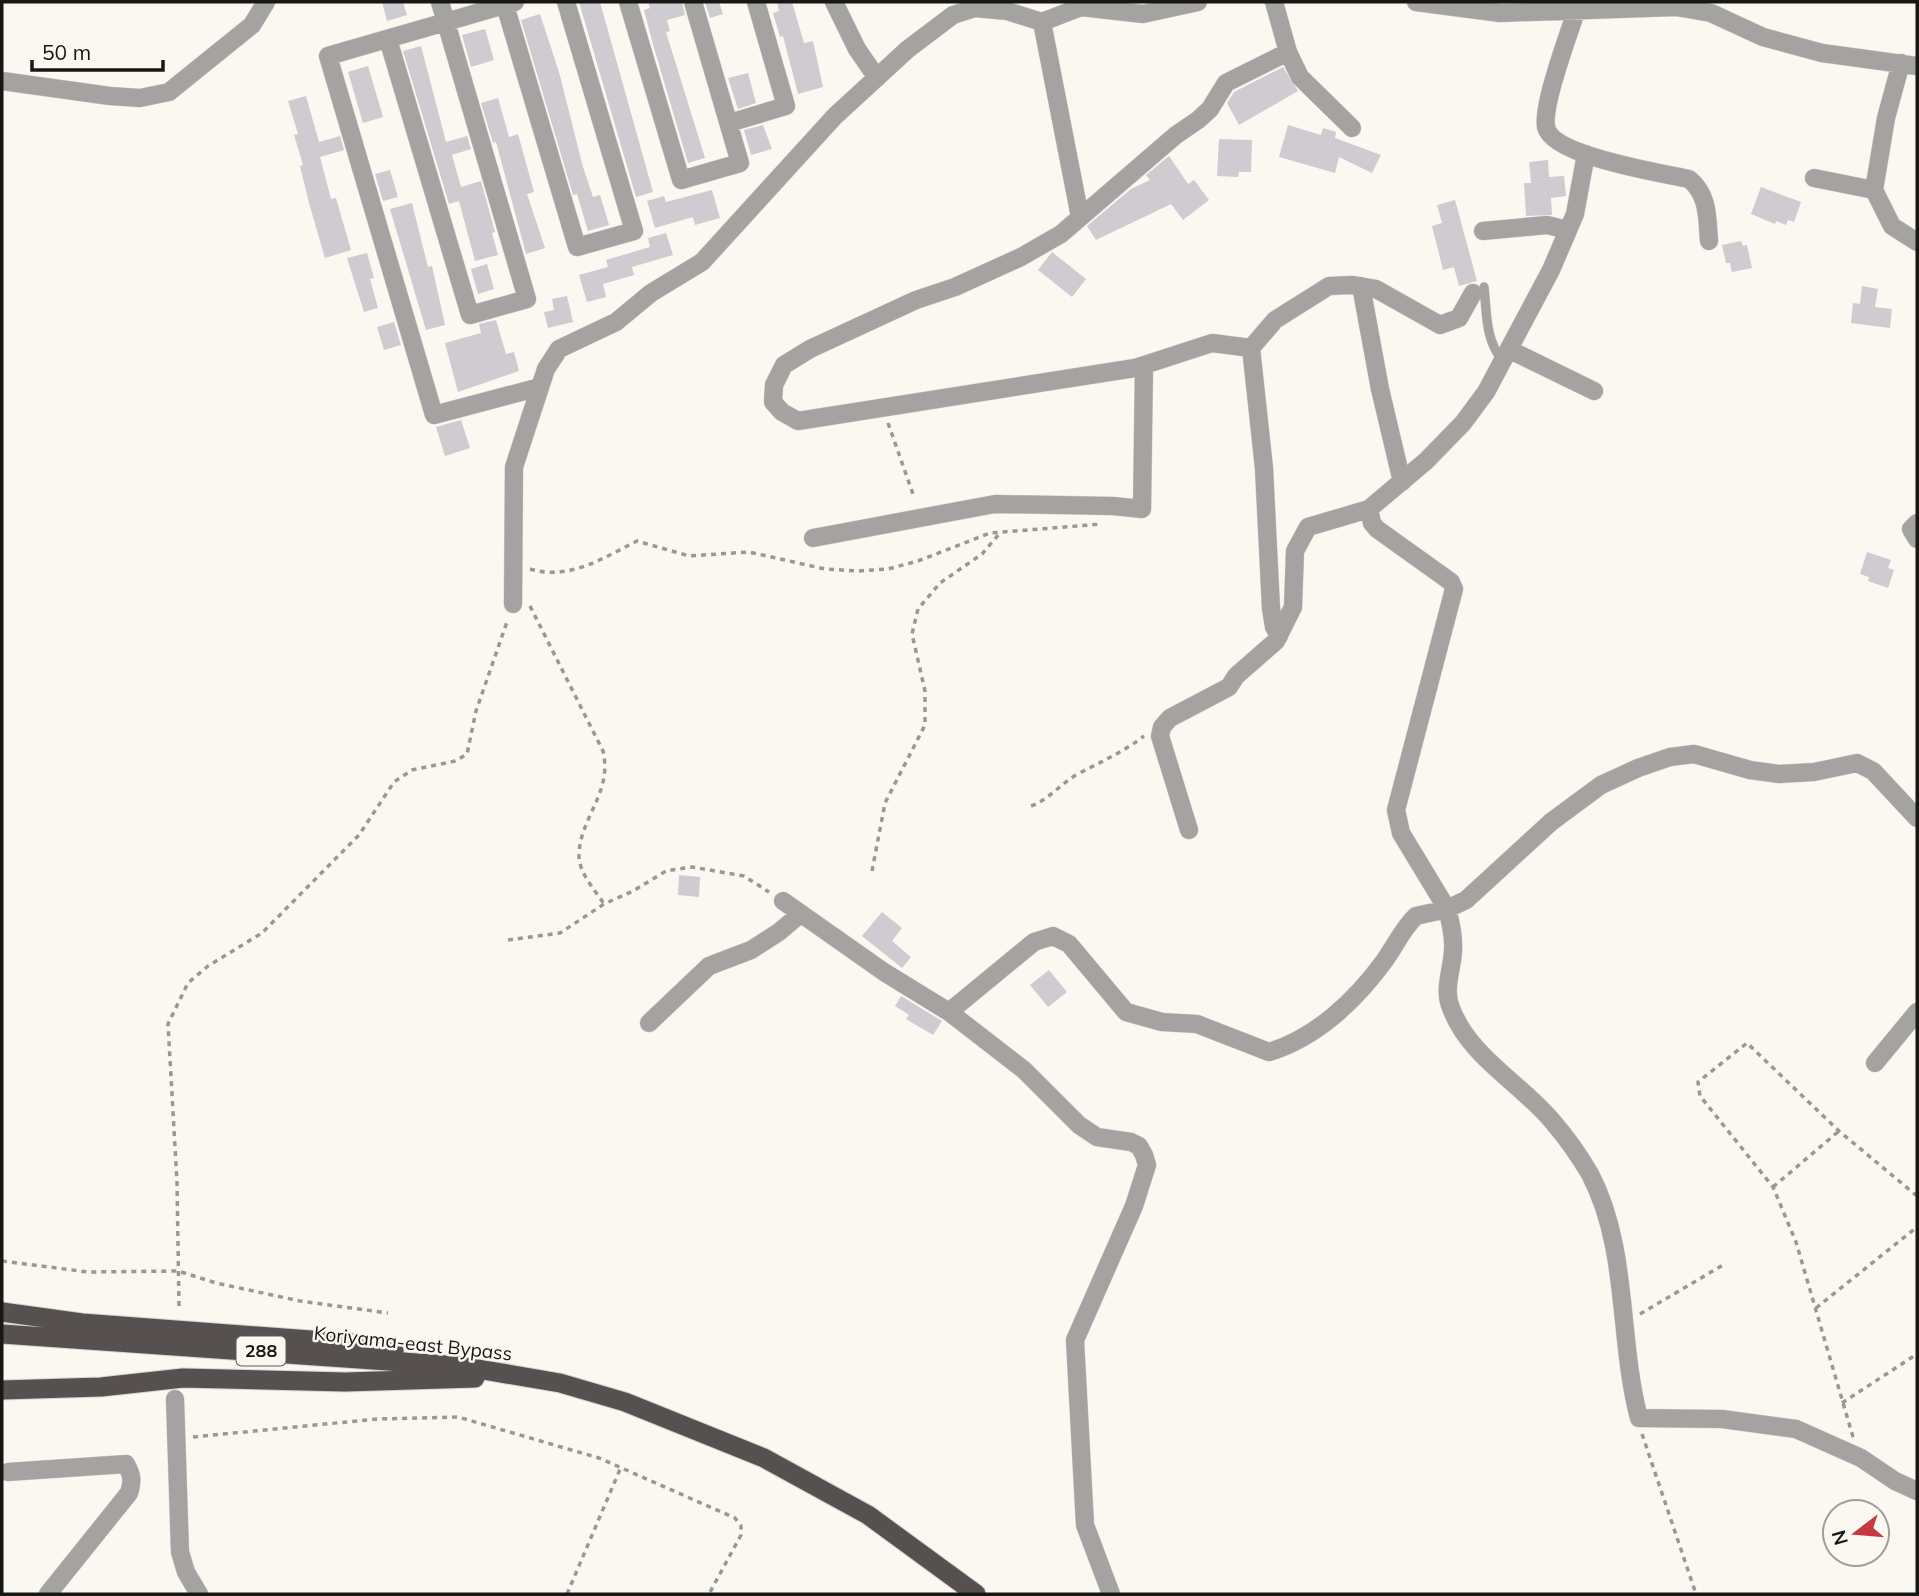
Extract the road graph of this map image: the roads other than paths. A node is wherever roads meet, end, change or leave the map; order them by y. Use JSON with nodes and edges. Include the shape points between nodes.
{"nodes":[{"id":1,"x":266,"y":2,"type":"edge"},
{"id":2,"x":440,"y":2,"type":"edge"},
{"id":3,"x":566,"y":2,"type":"edge"},
{"id":4,"x":628,"y":2,"type":"edge"},
{"id":5,"x":693,"y":2,"type":"edge"},
{"id":6,"x":756,"y":2,"type":"edge"},
{"id":7,"x":834,"y":2,"type":"edge"},
{"id":8,"x":1198,"y":2,"type":"edge"},
{"id":9,"x":1274,"y":2,"type":"edge"},
{"id":10,"x":1416,"y":2,"type":"edge"},
{"id":11,"x":510,"y":4,"type":"edge"},
{"id":12,"x":1124,"y":7,"type":"edge"},
{"id":13,"x":1577,"y":7,"type":"edge"},
{"id":14,"x":446,"y":22,"type":"junction"},
{"id":15,"x":1042,"y":22,"type":"junction"},
{"id":16,"x":388,"y":39,"type":"junction"},
{"id":17,"x":1288,"y":52,"type":"junction"},
{"id":18,"x":1909,"y":65,"type":"edge"},
{"id":19,"x":877,"y":78,"type":"junction"},
{"id":20,"x":2,"y":82,"type":"edge"},
{"id":21,"x":729,"y":123,"type":"junction"},
{"id":22,"x":1352,"y":128,"type":"dead end"},
{"id":23,"x":1586,"y":155,"type":"junction"},
{"id":24,"x":1814,"y":178,"type":"dead end"},
{"id":25,"x":1874,"y":190,"type":"junction"},
{"id":26,"x":1080,"y":217,"type":"junction"},
{"id":27,"x":1568,"y":230,"type":"junction"},
{"id":28,"x":1483,"y":232,"type":"dead end"},
{"id":29,"x":1709,"y":241,"type":"dead end"},
{"id":30,"x":1917,"y":242,"type":"edge"},
{"id":31,"x":1361,"y":286,"type":"junction"},
{"id":32,"x":1478,"y":290,"type":"joint"},
{"id":33,"x":1251,"y":348,"type":"junction"},
{"id":34,"x":1507,"y":356,"type":"junction"},
{"id":35,"x":1144,"y":365,"type":"junction"},
{"id":36,"x":540,"y":387,"type":"junction"},
{"id":37,"x":1594,"y":391,"type":"dead end"},
{"id":38,"x":1402,"y":482,"type":"junction"},
{"id":39,"x":1369,"y":509,"type":"junction"},
{"id":40,"x":1917,"y":523,"type":"edge"},
{"id":41,"x":813,"y":538,"type":"dead end"},
{"id":42,"x":1917,"y":539,"type":"edge"},
{"id":43,"x":513,"y":604,"type":"road end"},
{"id":44,"x":1279,"y":636,"type":"junction"},
{"id":45,"x":1917,"y":818,"type":"edge"},
{"id":46,"x":1189,"y":830,"type":"dead end"},
{"id":47,"x":783,"y":901,"type":"road end"},
{"id":48,"x":1447,"y":909,"type":"junction"},
{"id":49,"x":799,"y":915,"type":"junction"},
{"id":50,"x":949,"y":1012,"type":"junction"},
{"id":51,"x":1917,"y":1012,"type":"edge"},
{"id":52,"x":649,"y":1023,"type":"dead end"},
{"id":53,"x":1875,"y":1063,"type":"dead end"},
{"id":54,"x":2,"y":1312,"type":"edge"},
{"id":55,"x":2,"y":1334,"type":"edge"},
{"id":56,"x":460,"y":1366,"type":"junction"},
{"id":57,"x":519,"y":1376,"type":"junction"},
{"id":58,"x":2,"y":1390,"type":"edge"},
{"id":59,"x":175,"y":1399,"type":"dead end"},
{"id":60,"x":8,"y":1472,"type":"dead end"},
{"id":61,"x":1917,"y":1491,"type":"edge"},
{"id":62,"x":48,"y":1594,"type":"edge"},
{"id":63,"x":199,"y":1594,"type":"edge"},
{"id":64,"x":976,"y":1594,"type":"edge"},
{"id":65,"x":1111,"y":1594,"type":"edge"}],
"edges":[{"from":1,"to":20,"type":"street","via":[[252,25],[169,92],[130,97]]},
{"from":2,"to":14,"type":"street"},
{"from":3,"to":11,"type":"street","via":[[634,231],[577,247]]},
{"from":4,"to":21,"type":"street","via":[[681,180],[740,163]]},
{"from":5,"to":21,"type":"street"},
{"from":6,"to":21,"type":"street","via":[[786,106]]},
{"from":7,"to":19,"type":"street"},
{"from":8,"to":12,"type":"street","via":[[1143,14]]},
{"from":9,"to":17,"type":"street"},
{"from":10,"to":13,"type":"street","via":[[1500,13]]},
{"from":11,"to":14,"type":"street"},
{"from":12,"to":15,"type":"street","via":[[1081,7]]},
{"from":13,"to":18,"type":"street","via":[[1676,7],[1711,13],[1763,37],[1822,53]]},
{"from":13,"to":23,"type":"street","via":[[1546,112],[1546,127],[1555,142]]},
{"from":14,"to":16,"type":"street"},
{"from":14,"to":16,"type":"street","via":[[527,299],[470,315]]},
{"from":15,"to":19,"type":"street","via":[[1007,11],[975,8],[953,15]]},
{"from":15,"to":26,"type":"street"},
{"from":16,"to":36,"type":"street","via":[[328,56],[434,415]]},
{"from":17,"to":22,"type":"street","via":[[1300,77]]},
{"from":17,"to":26,"type":"street","via":[[1226,83],[1198,121]]},
{"from":18,"to":25,"type":"street","via":[[1886,118]]},
{"from":19,"to":36,"type":"street","via":[[800,152],[702,262],[616,322],[559,349]]},
{"from":23,"to":27,"type":"street"},
{"from":23,"to":29,"type":"street","via":[[1689,179],[1706,202]]},
{"from":24,"to":25,"type":"street"},
{"from":25,"to":30,"type":"street","via":[[1892,226]]},
{"from":26,"to":35,"type":"street","via":[[1021,257],[810,349],[784,365],[774,385],[773,401],[797,421]]},
{"from":27,"to":28,"type":"street","via":[[1547,225]]},
{"from":27,"to":34,"type":"street"},
{"from":31,"to":32,"type":"street","via":[[1391,296],[1440,325],[1459,318]]},
{"from":31,"to":33,"type":"street","via":[[1329,286],[1275,320]]},
{"from":31,"to":38,"type":"street"},
{"from":32,"to":34,"type":"lane","via":[[1493,349]]},
{"from":33,"to":35,"type":"street","via":[[1212,343]]},
{"from":33,"to":44,"type":"street","via":[[1265,468],[1270,608]]},
{"from":34,"to":37,"type":"street"},
{"from":34,"to":38,"type":"street","via":[[1463,424]]},
{"from":35,"to":41,"type":"street","via":[[1142,509],[995,504]]},
{"from":36,"to":43,"type":"street","via":[[514,467]]},
{"from":38,"to":39,"type":"street"},
{"from":39,"to":44,"type":"street","via":[[1308,527],[1295,551],[1293,607]]},
{"from":39,"to":48,"type":"street","via":[[1377,528],[1451,582],[1454,589],[1396,810],[1401,833]]},
{"from":40,"to":42,"type":"street","via":[[1911,529]]},
{"from":44,"to":46,"type":"street","via":[[1229,687],[1170,718],[1162,727],[1160,736]]},
{"from":45,"to":48,"type":"street","via":[[1872,771],[1857,763],[1779,774],[1694,754],[1670,757],[1601,785],[1551,822],[1466,900]]},
{"from":47,"to":49,"type":"street"},
{"from":48,"to":50,"type":"street","via":[[1416,916],[1353,997],[1301,1040],[1269,1052],[1197,1024],[1162,1022],[1126,1012],[1069,944],[1052,936],[1034,942]]},
{"from":48,"to":61,"type":"street","via":[[1452,935],[1447,988],[1451,1008],[1467,1036],[1553,1121],[1590,1175],[1609,1227],[1628,1374],[1639,1418],[1722,1419],[1796,1429],[1861,1458]]},
{"from":49,"to":50,"type":"street"},
{"from":49,"to":52,"type":"street","via":[[751,950],[709,966]]},
{"from":50,"to":65,"type":"street","via":[[1024,1070],[1079,1125],[1097,1137],[1131,1142],[1144,1154],[1147,1165],[1137,1199],[1076,1340],[1085,1525]]},
{"from":51,"to":53,"type":"street"},
{"from":54,"to":56,"type":"highway","via":[[82,1323],[351,1343]]},
{"from":55,"to":56,"type":"highway","name":"Koriyama-east Bypass","number":"288"},
{"from":56,"to":57,"type":"highway","name":"Koriyama-east Bypass","number":"288"},
{"from":57,"to":58,"type":"highway","via":[[425,1381],[183,1378],[101,1387]]},
{"from":57,"to":64,"type":"highway","name":"Koriyama-east Bypass","number":"288","via":[[625,1402],[764,1458],[868,1515]]},
{"from":59,"to":63,"type":"street","via":[[180,1552]]},
{"from":60,"to":62,"type":"street","via":[[127,1464],[131,1472],[129,1493]]}]}
